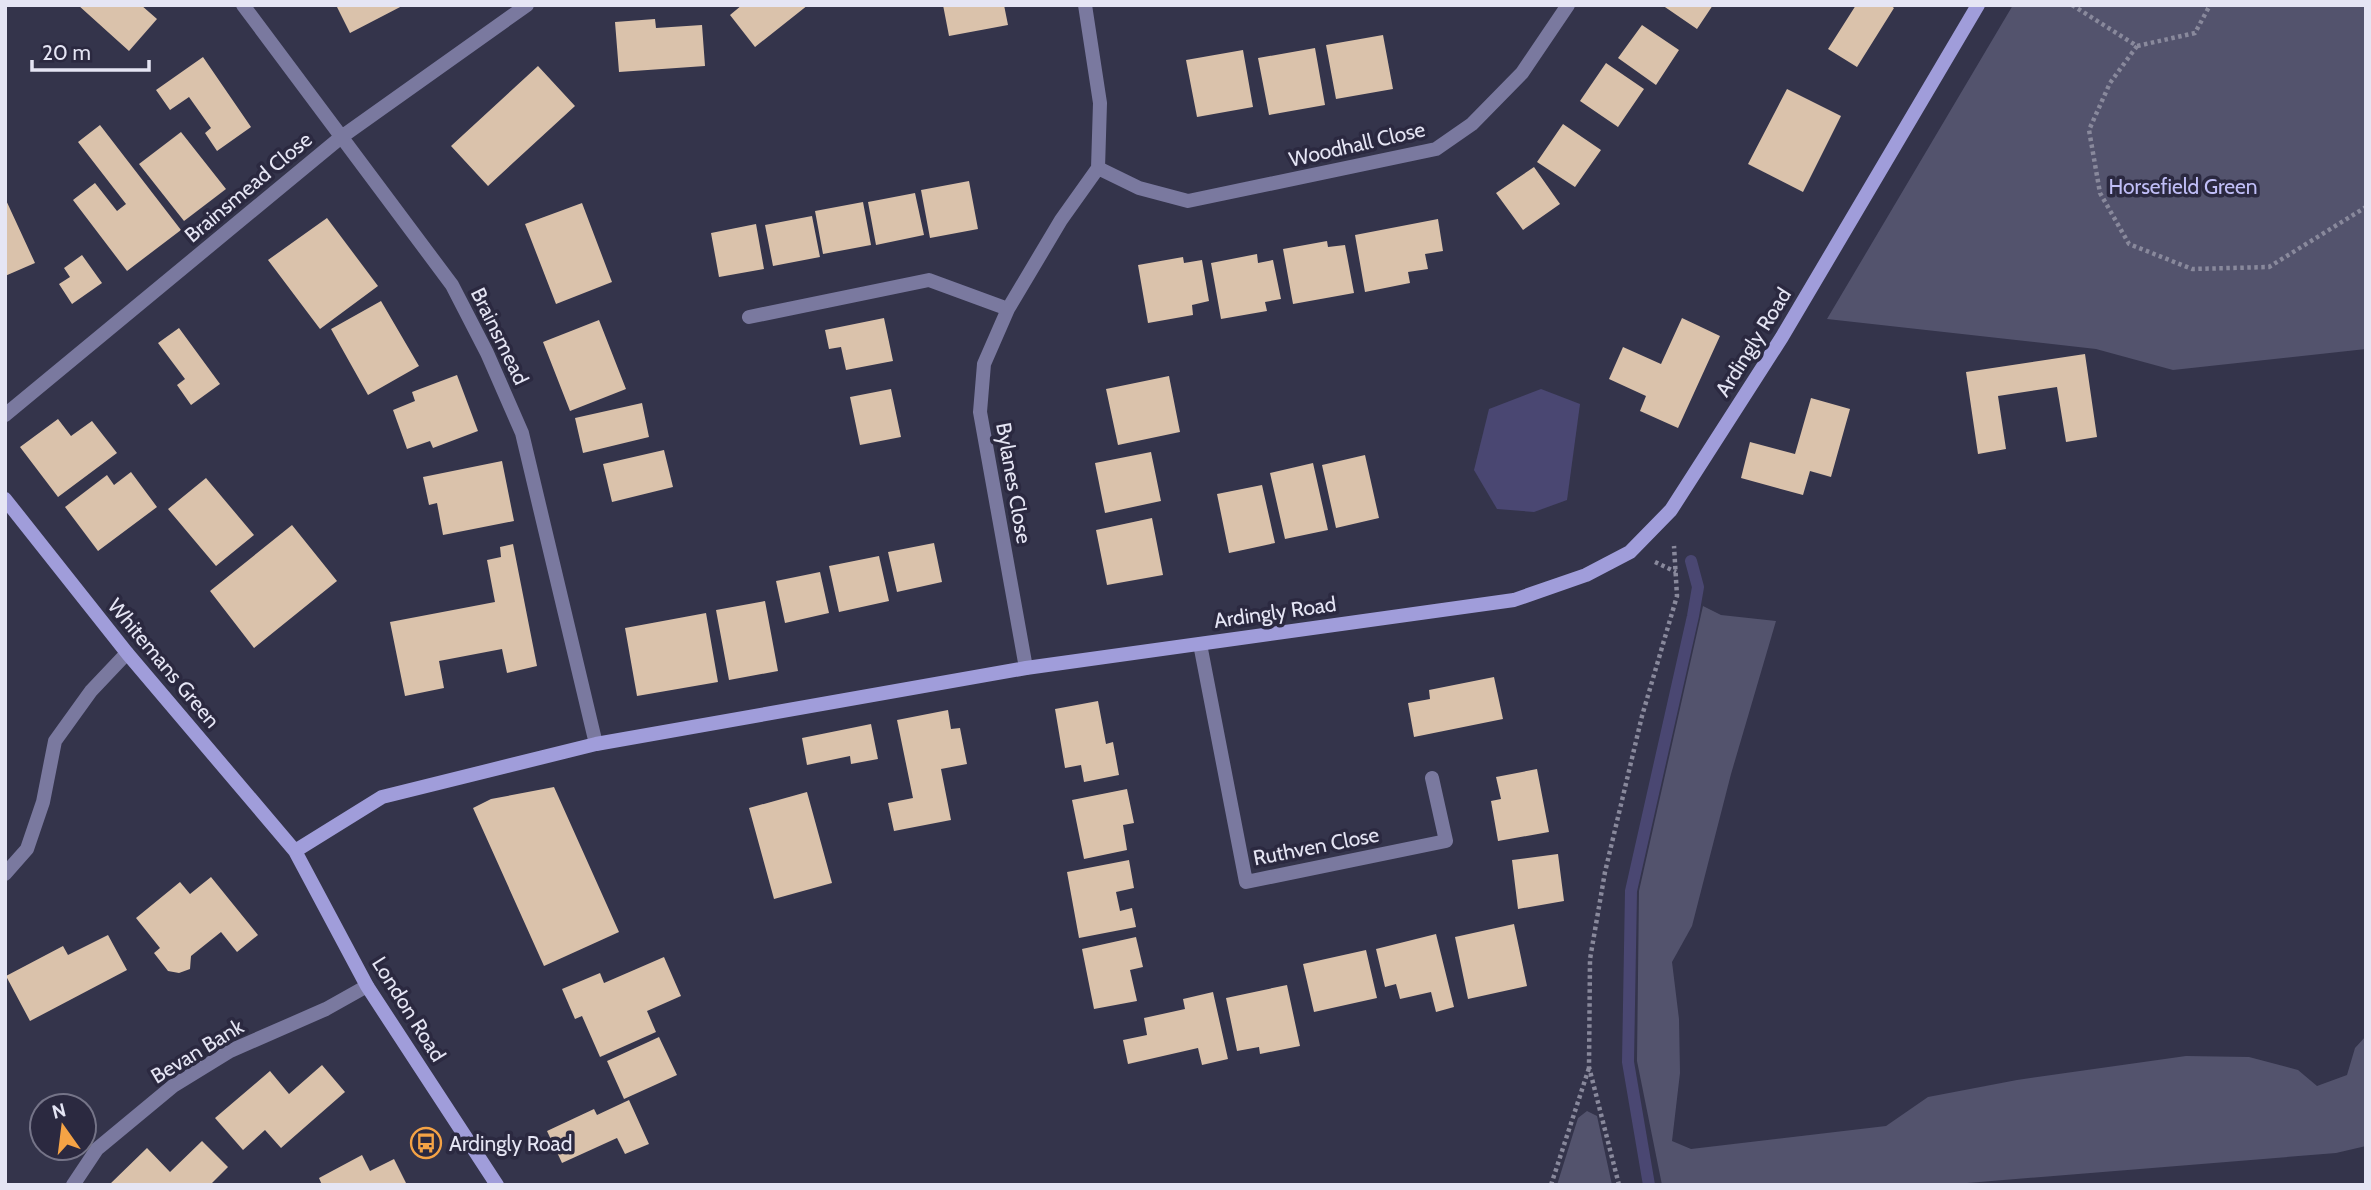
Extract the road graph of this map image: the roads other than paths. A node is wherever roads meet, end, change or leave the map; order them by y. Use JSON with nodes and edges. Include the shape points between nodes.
{"nodes":[{"id":1,"x":243,"y":5,"type":"edge"},
{"id":2,"x":527,"y":5,"type":"edge"},
{"id":3,"x":1085,"y":5,"type":"edge"},
{"id":4,"x":1569,"y":5,"type":"edge"},
{"id":5,"x":1979,"y":5,"type":"edge"},
{"id":6,"x":340,"y":138,"type":"junction"},
{"id":7,"x":1098,"y":169,"type":"junction"},
{"id":8,"x":1008,"y":309,"type":"junction"},
{"id":9,"x":750,"y":317,"type":"dead end"},
{"id":10,"x":5,"y":415,"type":"edge"},
{"id":11,"x":5,"y":499,"type":"edge"},
{"id":12,"x":1200,"y":644,"type":"junction"},
{"id":13,"x":127,"y":653,"type":"junction"},
{"id":14,"x":1026,"y":667,"type":"junction"},
{"id":15,"x":596,"y":744,"type":"junction"},
{"id":16,"x":1432,"y":778,"type":"dead end"},
{"id":17,"x":295,"y":851,"type":"junction"},
{"id":18,"x":5,"y":874,"type":"edge"},
{"id":19,"x":367,"y":986,"type":"junction"},
{"id":20,"x":73,"y":1185,"type":"edge"},
{"id":21,"x":497,"y":1185,"type":"edge"}],
"edges":[{"from":1,"to":6,"type":"street","name":"Brainsmead"},
{"from":2,"to":6,"type":"street","name":"Brainsmead Close"},
{"from":3,"to":7,"type":"street","via":[[1100,103]]},
{"from":4,"to":7,"type":"street","name":"Woodhall Close","via":[[1522,73],[1472,124],[1436,149],[1188,201],[1139,188]]},
{"from":5,"to":12,"type":"street","name":"Ardingly Road","via":[[1768,359],[1671,510],[1630,552],[1586,575],[1514,600]]},
{"from":6,"to":10,"type":"street","name":"Brainsmead Close"},
{"from":6,"to":15,"type":"street","name":"Brainsmead","via":[[452,285],[522,433]]},
{"from":7,"to":8,"type":"street","name":"Bylanes Close","via":[[1061,220]]},
{"from":8,"to":9,"type":"street","via":[[929,280]]},
{"from":8,"to":14,"type":"street","name":"Bylanes Close","via":[[984,364],[979,412]]},
{"from":11,"to":13,"type":"street","name":"Whitemans Green"},
{"from":12,"to":14,"type":"street","name":"Ardingly Road"},
{"from":12,"to":16,"type":"street","name":"Ruthven Close","via":[[1246,882],[1446,841]]},
{"from":13,"to":17,"type":"street","name":"Whitemans Green"},
{"from":13,"to":18,"type":"street","via":[[91,691],[55,741],[43,802],[27,849]]},
{"from":14,"to":15,"type":"street","name":"Ardingly Road"},
{"from":15,"to":17,"type":"street","name":"Ardingly Road","via":[[382,797]]},
{"from":17,"to":19,"type":"street","name":"London Road"},
{"from":19,"to":20,"type":"street","name":"Bevan Bank","via":[[230,1051],[173,1086],[97,1149]]},
{"from":19,"to":21,"type":"street","name":"London Road"}]}
